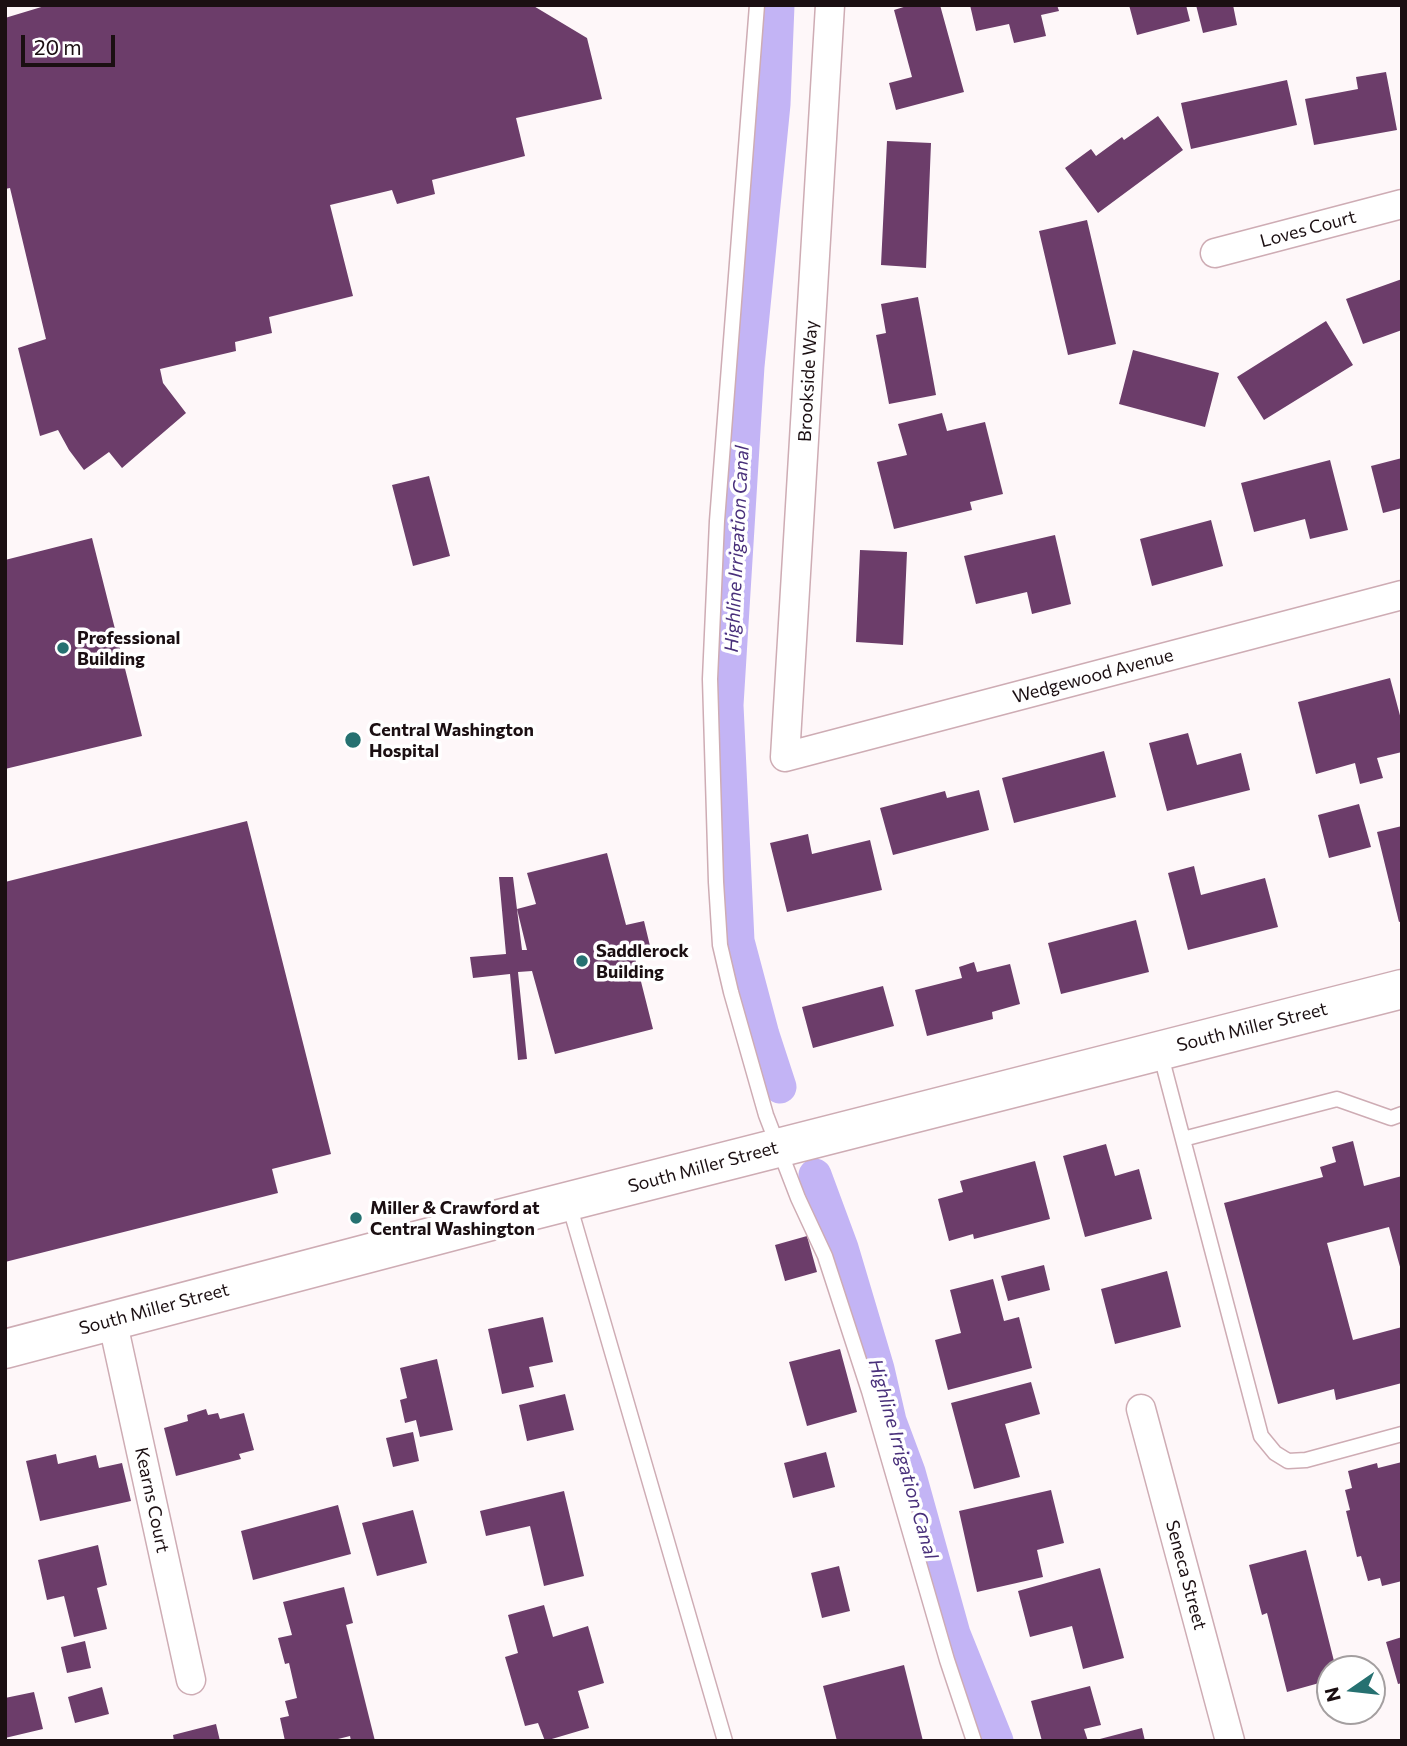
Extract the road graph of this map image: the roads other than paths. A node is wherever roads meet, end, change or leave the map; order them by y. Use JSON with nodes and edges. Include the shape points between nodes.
{"nodes":[{"id":1,"x":757,"y":5,"type":"edge"},
{"id":2,"x":830,"y":5,"type":"edge"},
{"id":3,"x":1402,"y":204,"type":"edge"},
{"id":4,"x":1214,"y":253,"type":"dead end"},
{"id":5,"x":1402,"y":595,"type":"edge"},
{"id":6,"x":785,"y":757,"type":"joint"},
{"id":7,"x":1402,"y":989,"type":"edge"},
{"id":8,"x":1159,"y":1050,"type":"junction"},
{"id":9,"x":1402,"y":1114,"type":"edge"},
{"id":10,"x":1183,"y":1139,"type":"junction"},
{"id":11,"x":781,"y":1147,"type":"junction"},
{"id":12,"x":569,"y":1202,"type":"junction"},
{"id":13,"x":112,"y":1320,"type":"junction"},
{"id":14,"x":5,"y":1349,"type":"edge"},
{"id":15,"x":1141,"y":1409,"type":"dead end"},
{"id":16,"x":1402,"y":1434,"type":"edge"},
{"id":17,"x":191,"y":1680,"type":"dead end"},
{"id":18,"x":724,"y":1741,"type":"edge"},
{"id":19,"x":974,"y":1741,"type":"edge"},
{"id":20,"x":1230,"y":1741,"type":"edge"}],
"edges":[{"from":1,"to":11,"type":"lane","via":[[717,521],[710,679],[720,945],[754,1073]]},
{"from":2,"to":6,"type":"street","name":"Brookside Way"},
{"from":3,"to":4,"type":"street","name":"Loves Court"},
{"from":5,"to":6,"type":"street","name":"Wedgewood Avenue"},
{"from":7,"to":8,"type":"street","name":"South Miller Street"},
{"from":8,"to":10,"type":"lane"},
{"from":8,"to":11,"type":"street","name":"South Miller Street"},
{"from":9,"to":10,"type":"lane","via":[[1391,1118],[1337,1099]]},
{"from":10,"to":16,"type":"lane","via":[[1261,1436],[1288,1461]]},
{"from":11,"to":12,"type":"street","name":"South Miller Street"},
{"from":11,"to":19,"type":"lane","via":[[825,1256],[869,1391]]},
{"from":12,"to":13,"type":"street","name":"South Miller Street"},
{"from":12,"to":18,"type":"lane"},
{"from":13,"to":14,"type":"street","name":"South Miller Street"},
{"from":13,"to":17,"type":"street","name":"Kearns Court"},
{"from":15,"to":20,"type":"street","name":"Seneca Street"}]}
